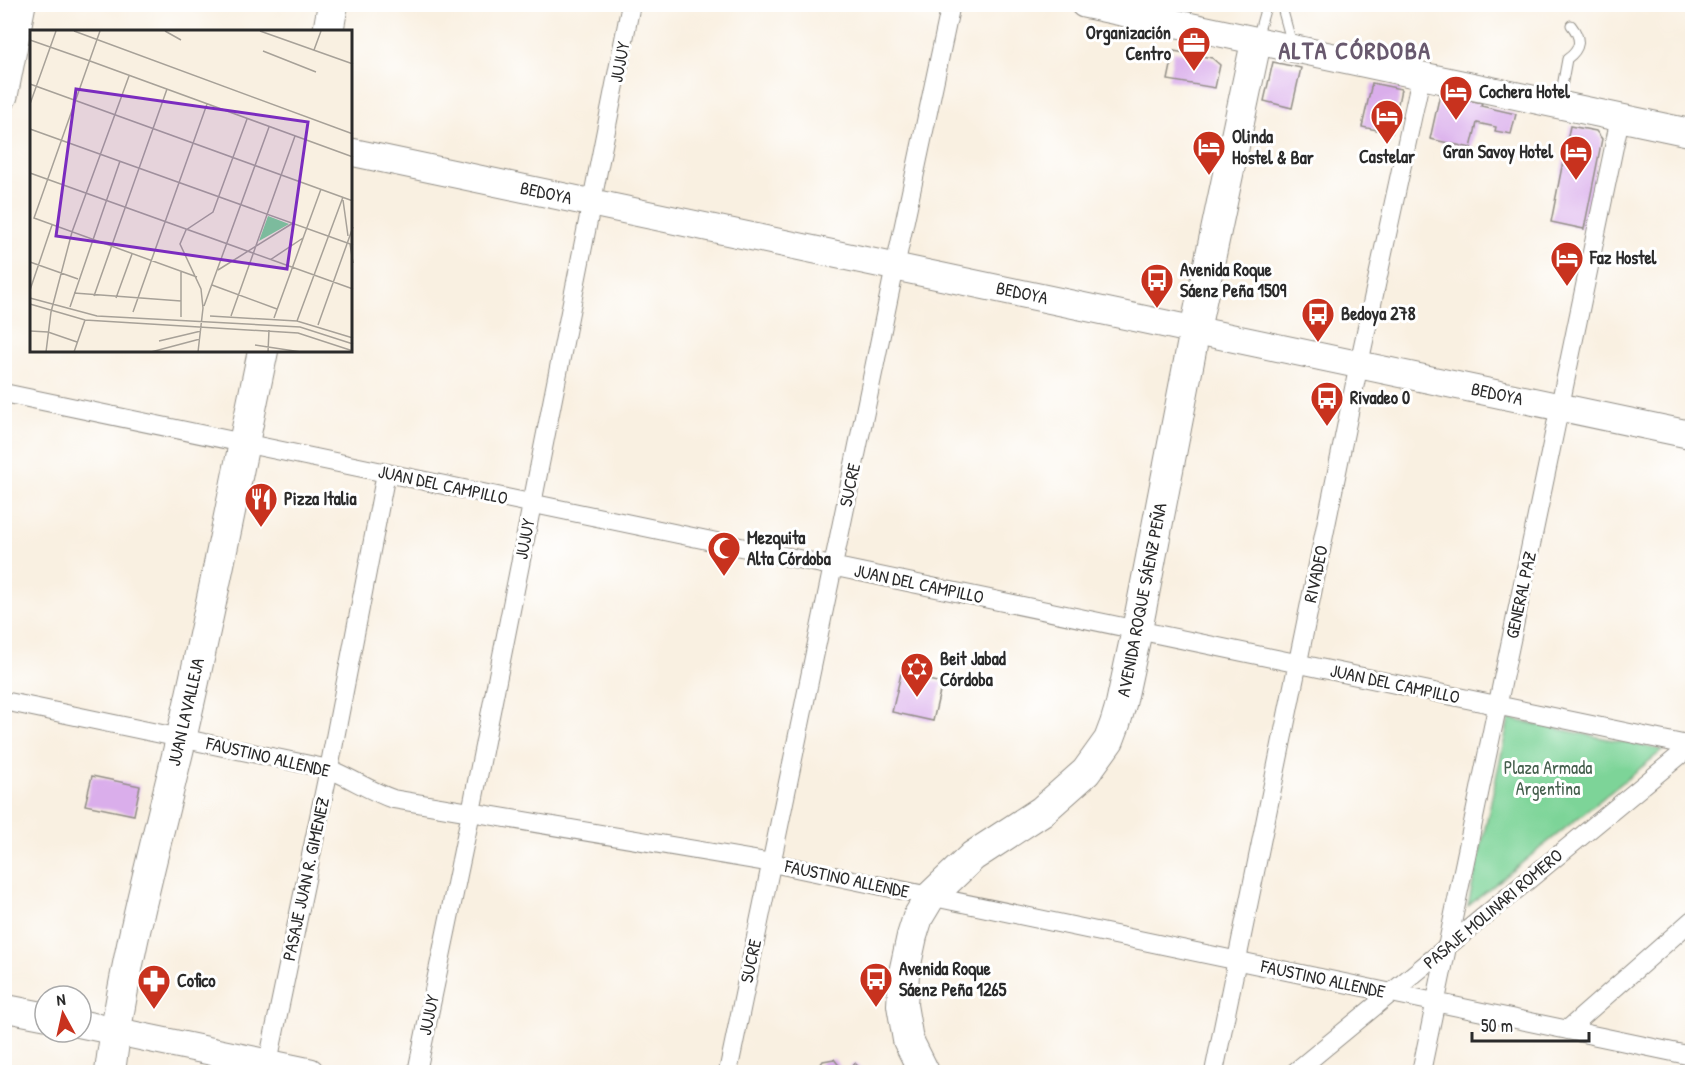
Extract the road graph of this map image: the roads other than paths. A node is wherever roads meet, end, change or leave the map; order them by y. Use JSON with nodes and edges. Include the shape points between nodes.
{"nodes":[{"id":1,"x":22,"y":4,"type":"edge"},
{"id":2,"x":333,"y":4,"type":"edge"},
{"id":3,"x":631,"y":4,"type":"edge"},
{"id":4,"x":951,"y":4,"type":"edge"},
{"id":5,"x":1084,"y":4,"type":"edge"},
{"id":6,"x":1273,"y":4,"type":"edge"},
{"id":7,"x":1281,"y":4,"type":"edge"},
{"id":8,"x":1571,"y":25,"type":"dead end"},
{"id":9,"x":328,"y":30,"type":"edge"},
{"id":10,"x":1256,"y":42,"type":"junction"},
{"id":11,"x":1294,"y":49,"type":"junction"},
{"id":12,"x":1421,"y":77,"type":"junction"},
{"id":13,"x":12,"y":85,"type":"edge"},
{"id":14,"x":1558,"y":105,"type":"junction"},
{"id":15,"x":1620,"y":118,"type":"junction"},
{"id":16,"x":1692,"y":133,"type":"edge"},
{"id":17,"x":352,"y":152,"type":"edge"},
{"id":18,"x":592,"y":202,"type":"junction"},
{"id":19,"x":895,"y":267,"type":"junction"},
{"id":20,"x":1195,"y":330,"type":"junction"},
{"id":21,"x":263,"y":352,"type":"edge"},
{"id":22,"x":1359,"y":364,"type":"junction"},
{"id":23,"x":4,"y":393,"type":"edge"},
{"id":24,"x":1560,"y":407,"type":"junction"},
{"id":25,"x":1692,"y":435,"type":"edge"},
{"id":26,"x":244,"y":443,"type":"junction"},
{"id":27,"x":386,"y":473,"type":"junction"},
{"id":28,"x":531,"y":503,"type":"junction"},
{"id":29,"x":833,"y":566,"type":"junction"},
{"id":30,"x":1137,"y":630,"type":"junction"},
{"id":31,"x":1298,"y":664,"type":"junction"},
{"id":32,"x":4,"y":701,"type":"edge"},
{"id":33,"x":1498,"y":705,"type":"junction"},
{"id":34,"x":181,"y":737,"type":"junction"},
{"id":35,"x":1692,"y":746,"type":"edge"},
{"id":36,"x":329,"y":769,"type":"junction"},
{"id":37,"x":471,"y":812,"type":"junction"},
{"id":38,"x":772,"y":863,"type":"junction"},
{"id":39,"x":930,"y":897,"type":"junction"},
{"id":40,"x":1692,"y":920,"type":"edge"},
{"id":41,"x":1447,"y":947,"type":"junction"},
{"id":42,"x":1237,"y":961,"type":"junction"},
{"id":43,"x":1391,"y":993,"type":"junction"},
{"id":44,"x":1435,"y":1002,"type":"junction"},
{"id":45,"x":4,"y":1008,"type":"edge"},
{"id":46,"x":33,"y":1014,"type":"edge"},
{"id":47,"x":93,"y":1026,"type":"edge"},
{"id":48,"x":1568,"y":1030,"type":"junction"},
{"id":49,"x":115,"y":1031,"type":"junction"},
{"id":50,"x":1692,"y":1056,"type":"edge"},
{"id":51,"x":267,"y":1068,"type":"edge"},
{"id":52,"x":110,"y":1072,"type":"edge"},
{"id":53,"x":310,"y":1072,"type":"edge"},
{"id":54,"x":417,"y":1072,"type":"edge"},
{"id":55,"x":728,"y":1072,"type":"edge"},
{"id":56,"x":924,"y":1072,"type":"edge"},
{"id":57,"x":1214,"y":1072,"type":"edge"},
{"id":58,"x":1295,"y":1072,"type":"edge"},
{"id":59,"x":1421,"y":1072,"type":"edge"}],
"edges":[{"from":1,"to":13,"type":"main road"},
{"from":2,"to":9,"type":"main road"},
{"from":3,"to":18,"type":"street","name":"JUJUY"},
{"from":4,"to":19,"type":"street","name":"SUCRE"},
{"from":5,"to":10,"type":"main road"},
{"from":6,"to":10,"type":"lane","via":[[1265,10]]},
{"from":7,"to":11,"type":"lane"},
{"from":8,"to":14,"type":"lane","via":[[1577,32],[1578,48],[1567,59]]},
{"from":10,"to":11,"type":"main road"},
{"from":10,"to":20,"type":"main road","name":"AVENIDA ROQUE SÁENZ PEÑA"},
{"from":11,"to":12,"type":"main road"},
{"from":12,"to":14,"type":"main road"},
{"from":12,"to":22,"type":"street","name":"RIVADEO"},
{"from":14,"to":15,"type":"main road"},
{"from":15,"to":16,"type":"main road"},
{"from":15,"to":24,"type":"street","name":"GENERAL PAZ"},
{"from":17,"to":18,"type":"main road","name":"BEDOYA"},
{"from":18,"to":19,"type":"main road","name":"BEDOYA"},
{"from":18,"to":28,"type":"street","name":"JUJUY"},
{"from":19,"to":20,"type":"main road","name":"BEDOYA"},
{"from":19,"to":29,"type":"street","name":"SUCRE"},
{"from":20,"to":22,"type":"main road","name":"BEDOYA"},
{"from":20,"to":30,"type":"main road","name":"AVENIDA ROQUE SÁENZ PEÑA"},
{"from":21,"to":26,"type":"main road","name":"JUAN LAVALLEJA"},
{"from":22,"to":24,"type":"main road","name":"BEDOYA"},
{"from":22,"to":31,"type":"street","name":"RIVADEO"},
{"from":23,"to":26,"type":"street","name":"JUAN DEL CAMPILLO"},
{"from":24,"to":25,"type":"main road","name":"BEDOYA"},
{"from":24,"to":33,"type":"street","name":"GENERAL PAZ"},
{"from":26,"to":27,"type":"street","name":"JUAN DEL CAMPILLO"},
{"from":26,"to":34,"type":"main road","name":"JUAN LAVALLEJA"},
{"from":27,"to":28,"type":"street","name":"JUAN DEL CAMPILLO"},
{"from":27,"to":36,"type":"street","name":"PASAJE JUAN R. GIMENEZ"},
{"from":28,"to":29,"type":"street","name":"JUAN DEL CAMPILLO"},
{"from":28,"to":37,"type":"street","name":"JUJUY"},
{"from":29,"to":30,"type":"street","name":"JUAN DEL CAMPILLO"},
{"from":29,"to":38,"type":"street","name":"SUCRE"},
{"from":30,"to":31,"type":"street","name":"JUAN DEL CAMPILLO"},
{"from":30,"to":39,"type":"main road","name":"AVENIDA ROQUE SÁENZ PEÑA","via":[[1121,704],[1099,756],[1042,812],[973,856]]},
{"from":31,"to":33,"type":"street","name":"JUAN DEL CAMPILLO"},
{"from":31,"to":42,"type":"street","name":"RIVADEO"},
{"from":32,"to":34,"type":"street","name":"FAUSTINO ALLENDE"},
{"from":33,"to":35,"type":"street","name":"JUAN DEL CAMPILLO"},
{"from":33,"to":41,"type":"street","name":"GENERAL PAZ"},
{"from":34,"to":36,"type":"street","name":"FAUSTINO ALLENDE"},
{"from":34,"to":49,"type":"main road","name":"JUAN LAVALLEJA","via":[[146,878]]},
{"from":35,"to":41,"type":"street","name":"PASAJE MOLINARI ROMERO"},
{"from":36,"to":37,"type":"street","name":"FAUSTINO ALLENDE","via":[[393,799]]},
{"from":36,"to":51,"type":"street","name":"PASAJE JUAN R. GIMENEZ"},
{"from":37,"to":38,"type":"street","name":"FAUSTINO ALLENDE"},
{"from":37,"to":54,"type":"street","name":"JUJUY"},
{"from":38,"to":39,"type":"street","name":"FAUSTINO ALLENDE"},
{"from":38,"to":55,"type":"street","name":"SUCRE"},
{"from":39,"to":42,"type":"street","name":"FAUSTINO ALLENDE"},
{"from":39,"to":56,"type":"main road","name":"AVENIDA ROQUE SÁENZ PEÑA","via":[[912,936],[902,1005],[908,1040]]},
{"from":40,"to":48,"type":"street"},
{"from":41,"to":43,"type":"street","name":"PASAJE MOLINARI ROMERO"},
{"from":41,"to":44,"type":"street","name":"GENERAL PAZ"},
{"from":42,"to":43,"type":"street","name":"FAUSTINO ALLENDE"},
{"from":42,"to":57,"type":"street","name":"RIVADEO"},
{"from":43,"to":44,"type":"street","name":"FAUSTINO ALLENDE"},
{"from":43,"to":58,"type":"street","name":"PASAJE MOLINARI ROMERO"},
{"from":44,"to":48,"type":"street","name":"FAUSTINO ALLENDE"},
{"from":44,"to":59,"type":"street","name":"GENERAL PAZ"},
{"from":45,"to":46,"type":"main road"},
{"from":47,"to":49,"type":"main road"},
{"from":48,"to":50,"type":"street","name":"FAUSTINO ALLENDE"},
{"from":49,"to":51,"type":"main road"},
{"from":49,"to":52,"type":"main road","name":"JUAN LAVALLEJA"},
{"from":51,"to":53,"type":"main road"}]}
